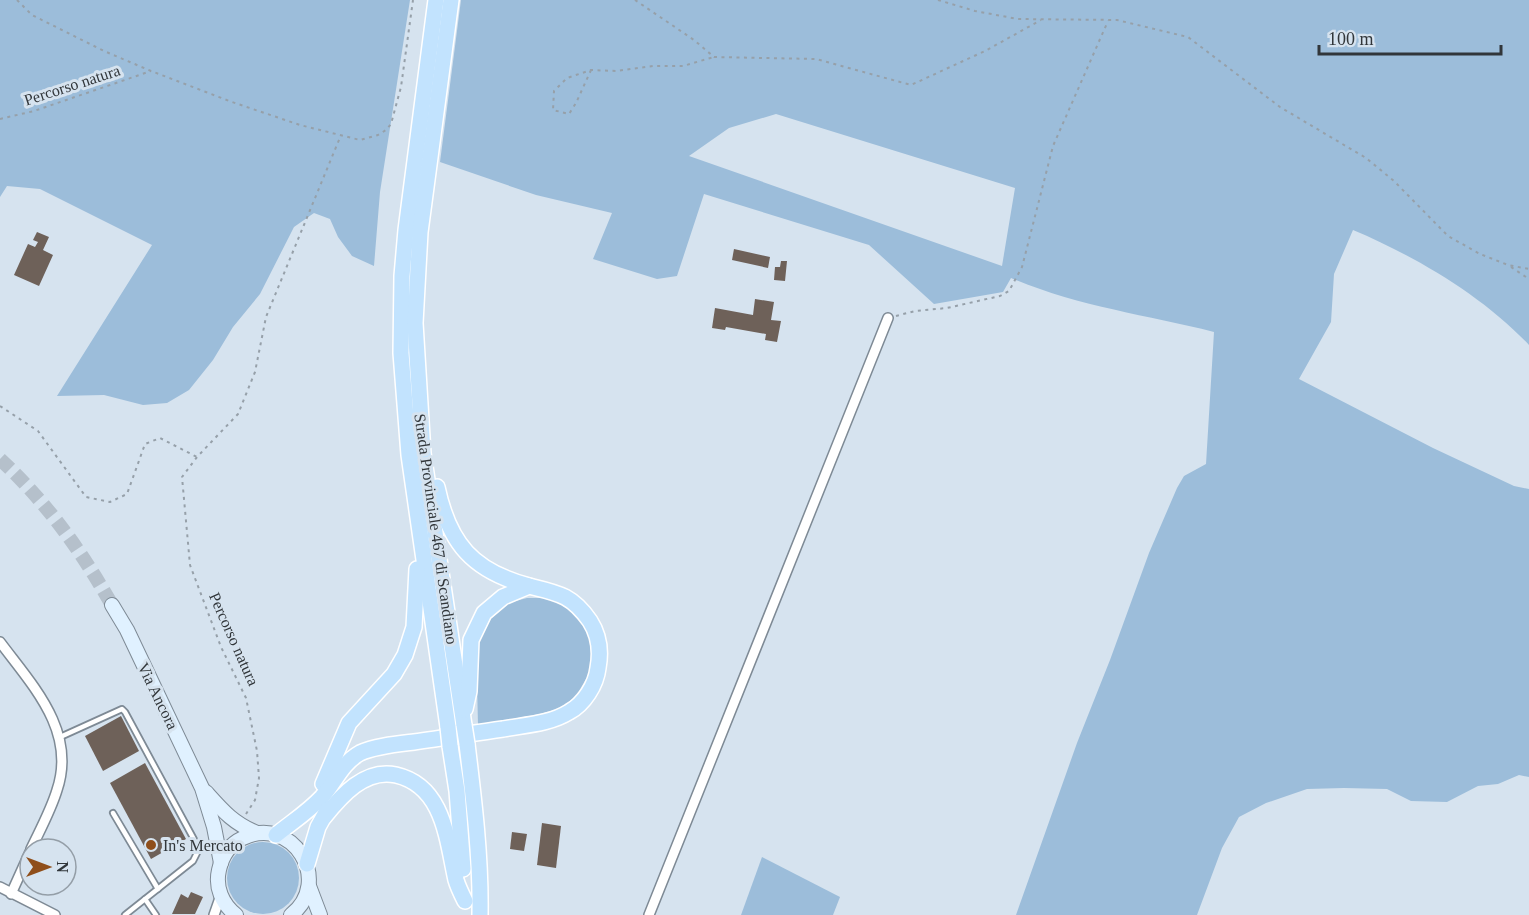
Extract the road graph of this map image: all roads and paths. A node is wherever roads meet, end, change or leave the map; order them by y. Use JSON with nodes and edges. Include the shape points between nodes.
{"nodes":[{"id":1,"x":17,"y":0,"type":"edge"},
{"id":2,"x":413,"y":0,"type":"edge"},
{"id":3,"x":436,"y":0,"type":"edge"},
{"id":4,"x":451,"y":0,"type":"edge"},
{"id":5,"x":635,"y":0,"type":"edge"},
{"id":6,"x":938,"y":0,"type":"edge"},
{"id":7,"x":1043,"y":19,"type":"junction"},
{"id":8,"x":1109,"y":20,"type":"junction"},
{"id":9,"x":714,"y":57,"type":"junction"},
{"id":10,"x":591,"y":70,"type":"junction"},
{"id":11,"x":150,"y":72,"type":"junction"},
{"id":12,"x":0,"y":119,"type":"edge"},
{"id":13,"x":341,"y":135,"type":"junction"},
{"id":14,"x":1508,"y":265,"type":"junction"},
{"id":15,"x":1529,"y":269,"type":"edge"},
{"id":16,"x":1529,"y":279,"type":"edge"},
{"id":17,"x":888,"y":318,"type":"joint"},
{"id":18,"x":0,"y":406,"type":"edge"},
{"id":19,"x":421,"y":432,"type":"junction"},
{"id":20,"x":197,"y":457,"type":"junction"},
{"id":21,"x":419,"y":537,"type":"junction"},
{"id":22,"x":529,"y":586,"type":"junction"},
{"id":23,"x":112,"y":604,"type":"tunnel mouth"},
{"id":24,"x":0,"y":642,"type":"edge"},
{"id":25,"x":464,"y":721,"type":"junction"},
{"id":26,"x":58,"y":738,"type":"junction"},
{"id":27,"x":388,"y":746,"type":"junction"},
{"id":28,"x":202,"y":788,"type":"junction"},
{"id":29,"x":113,"y":813,"type":"dead end"},
{"id":30,"x":302,"y":817,"type":"junction"},
{"id":31,"x":324,"y":817,"type":"junction"},
{"id":32,"x":242,"y":819,"type":"dead end"},
{"id":33,"x":257,"y":833,"type":"junction"},
{"id":34,"x":276,"y":835,"type":"junction"},
{"id":35,"x":37,"y":837,"type":"edge"},
{"id":36,"x":221,"y":863,"type":"junction"},
{"id":37,"x":307,"y":864,"type":"junction"},
{"id":38,"x":18,"y":880,"type":"edge"},
{"id":39,"x":309,"y":886,"type":"junction"},
{"id":40,"x":0,"y":887,"type":"edge"},
{"id":41,"x":158,"y":889,"type":"junction"},
{"id":42,"x":12,"y":894,"type":"junction"},
{"id":43,"x":221,"y":896,"type":"junction"},
{"id":44,"x":145,"y":899,"type":"junction"},
{"id":45,"x":465,"y":908,"type":"edge"},
{"id":46,"x":55,"y":915,"type":"edge"},
{"id":47,"x":124,"y":915,"type":"edge"},
{"id":48,"x":156,"y":915,"type":"edge"},
{"id":49,"x":214,"y":915,"type":"edge"},
{"id":50,"x":236,"y":915,"type":"edge"},
{"id":51,"x":291,"y":915,"type":"edge"},
{"id":52,"x":320,"y":915,"type":"edge"},
{"id":53,"x":480,"y":915,"type":"edge"},
{"id":54,"x":649,"y":915,"type":"edge"}],
"edges":[{"from":1,"to":11,"type":"path","via":[[32,15]]},
{"from":2,"to":13,"type":"path","via":[[401,87],[391,124],[378,135],[360,140]]},
{"from":3,"to":21,"type":"main road","name":"Strada Provinciale 467 di Scandiano","via":[[406,230],[400,325],[408,455]]},
{"from":4,"to":19,"type":"main road","name":"Strada Provinciale 467 di Scandiano","via":[[420,232],[415,323]]},
{"from":5,"to":9,"type":"path"},
{"from":6,"to":7,"type":"path","via":[[993,15]]},
{"from":7,"to":8,"type":"path"},
{"from":7,"to":9,"type":"path","via":[[911,85],[816,59]]},
{"from":8,"to":14,"type":"path","via":[[1188,37],[1280,107],[1366,158],[1448,236]]},
{"from":8,"to":17,"type":"path","via":[[1053,146],[1022,267],[1009,291],[947,308]]},
{"from":9,"to":10,"type":"path","via":[[683,66]]},
{"from":10,"to":10,"type":"path","via":[[567,78],[554,91],[553,110],[568,114]]},
{"from":11,"to":12,"type":"path","name":"Percorso natura"},
{"from":11,"to":13,"type":"path","via":[[242,106]]},
{"from":13,"to":20,"type":"path","name":"Percorso natura","via":[[267,317],[255,372],[238,414]]},
{"from":14,"to":15,"type":"path"},
{"from":14,"to":16,"type":"path"},
{"from":17,"to":54,"type":"street"},
{"from":18,"to":20,"type":"path","via":[[38,431],[86,497],[110,502],[127,494],[145,444],[160,438]]},
{"from":19,"to":22,"type":"main road","via":[[456,542],[473,560],[498,576]]},
{"from":19,"to":25,"type":"main road","name":"Strada Provinciale 467 di Scandiano"},
{"from":20,"to":32,"type":"path","name":"Percorso natura","via":[[182,477],[190,565],[221,647],[246,698],[257,751],[259,778],[255,800]]},
{"from":21,"to":30,"type":"main road","via":[[414,627],[405,655],[394,674],[349,723],[327,776]]},
{"from":21,"to":45,"type":"main road","name":"Strada Provinciale 467 di Scandiano","bridge":true,"via":[[457,791]]},
{"from":22,"to":25,"type":"main road","via":[[503,597],[484,613],[471,640]]},
{"from":22,"to":27,"type":"main road","via":[[566,595],[582,609],[595,629],[600,655],[597,678],[586,697],[570,712],[542,723]]},
{"from":23,"to":28,"type":"main road","name":"Via Ancora"},
{"from":24,"to":26,"type":"street","via":[[48,706]]},
{"from":25,"to":53,"type":"main road","name":"Strada Provinciale 467 di Scandiano","bridge":true,"via":[[479,860]]},
{"from":26,"to":35,"type":"street","via":[[62,754],[58,788]]},
{"from":26,"to":41,"type":"lane","via":[[118,709],[125,712],[197,845],[193,861]]},
{"from":27,"to":30,"type":"main road","via":[[362,752],[348,761]]},
{"from":27,"to":31,"type":"main road","via":[[349,773]]},
{"from":28,"to":33,"type":"main road","via":[[231,819]]},
{"from":28,"to":36,"type":"main road"},
{"from":29,"to":41,"type":"lane"},
{"from":30,"to":34,"type":"main road"},
{"from":31,"to":37,"type":"main road"},
{"from":31,"to":45,"type":"main road","via":[[359,782],[374,776],[392,774],[420,784],[430,795],[445,828]]},
{"from":33,"to":34,"type":"main road"},
{"from":33,"to":36,"type":"main road","via":[[239,840]]},
{"from":34,"to":37,"type":"main road","via":[[295,846]]},
{"from":36,"to":43,"type":"main road"},
{"from":37,"to":39,"type":"main road"},
{"from":38,"to":42,"type":"street"},
{"from":39,"to":51,"type":"main road","via":[[304,900]]},
{"from":39,"to":52,"type":"main road"},
{"from":40,"to":42,"type":"street"},
{"from":41,"to":44,"type":"lane"},
{"from":42,"to":46,"type":"street"},
{"from":43,"to":49,"type":"street"},
{"from":43,"to":50,"type":"main road"},
{"from":44,"to":47,"type":"lane"},
{"from":44,"to":48,"type":"lane"}]}
